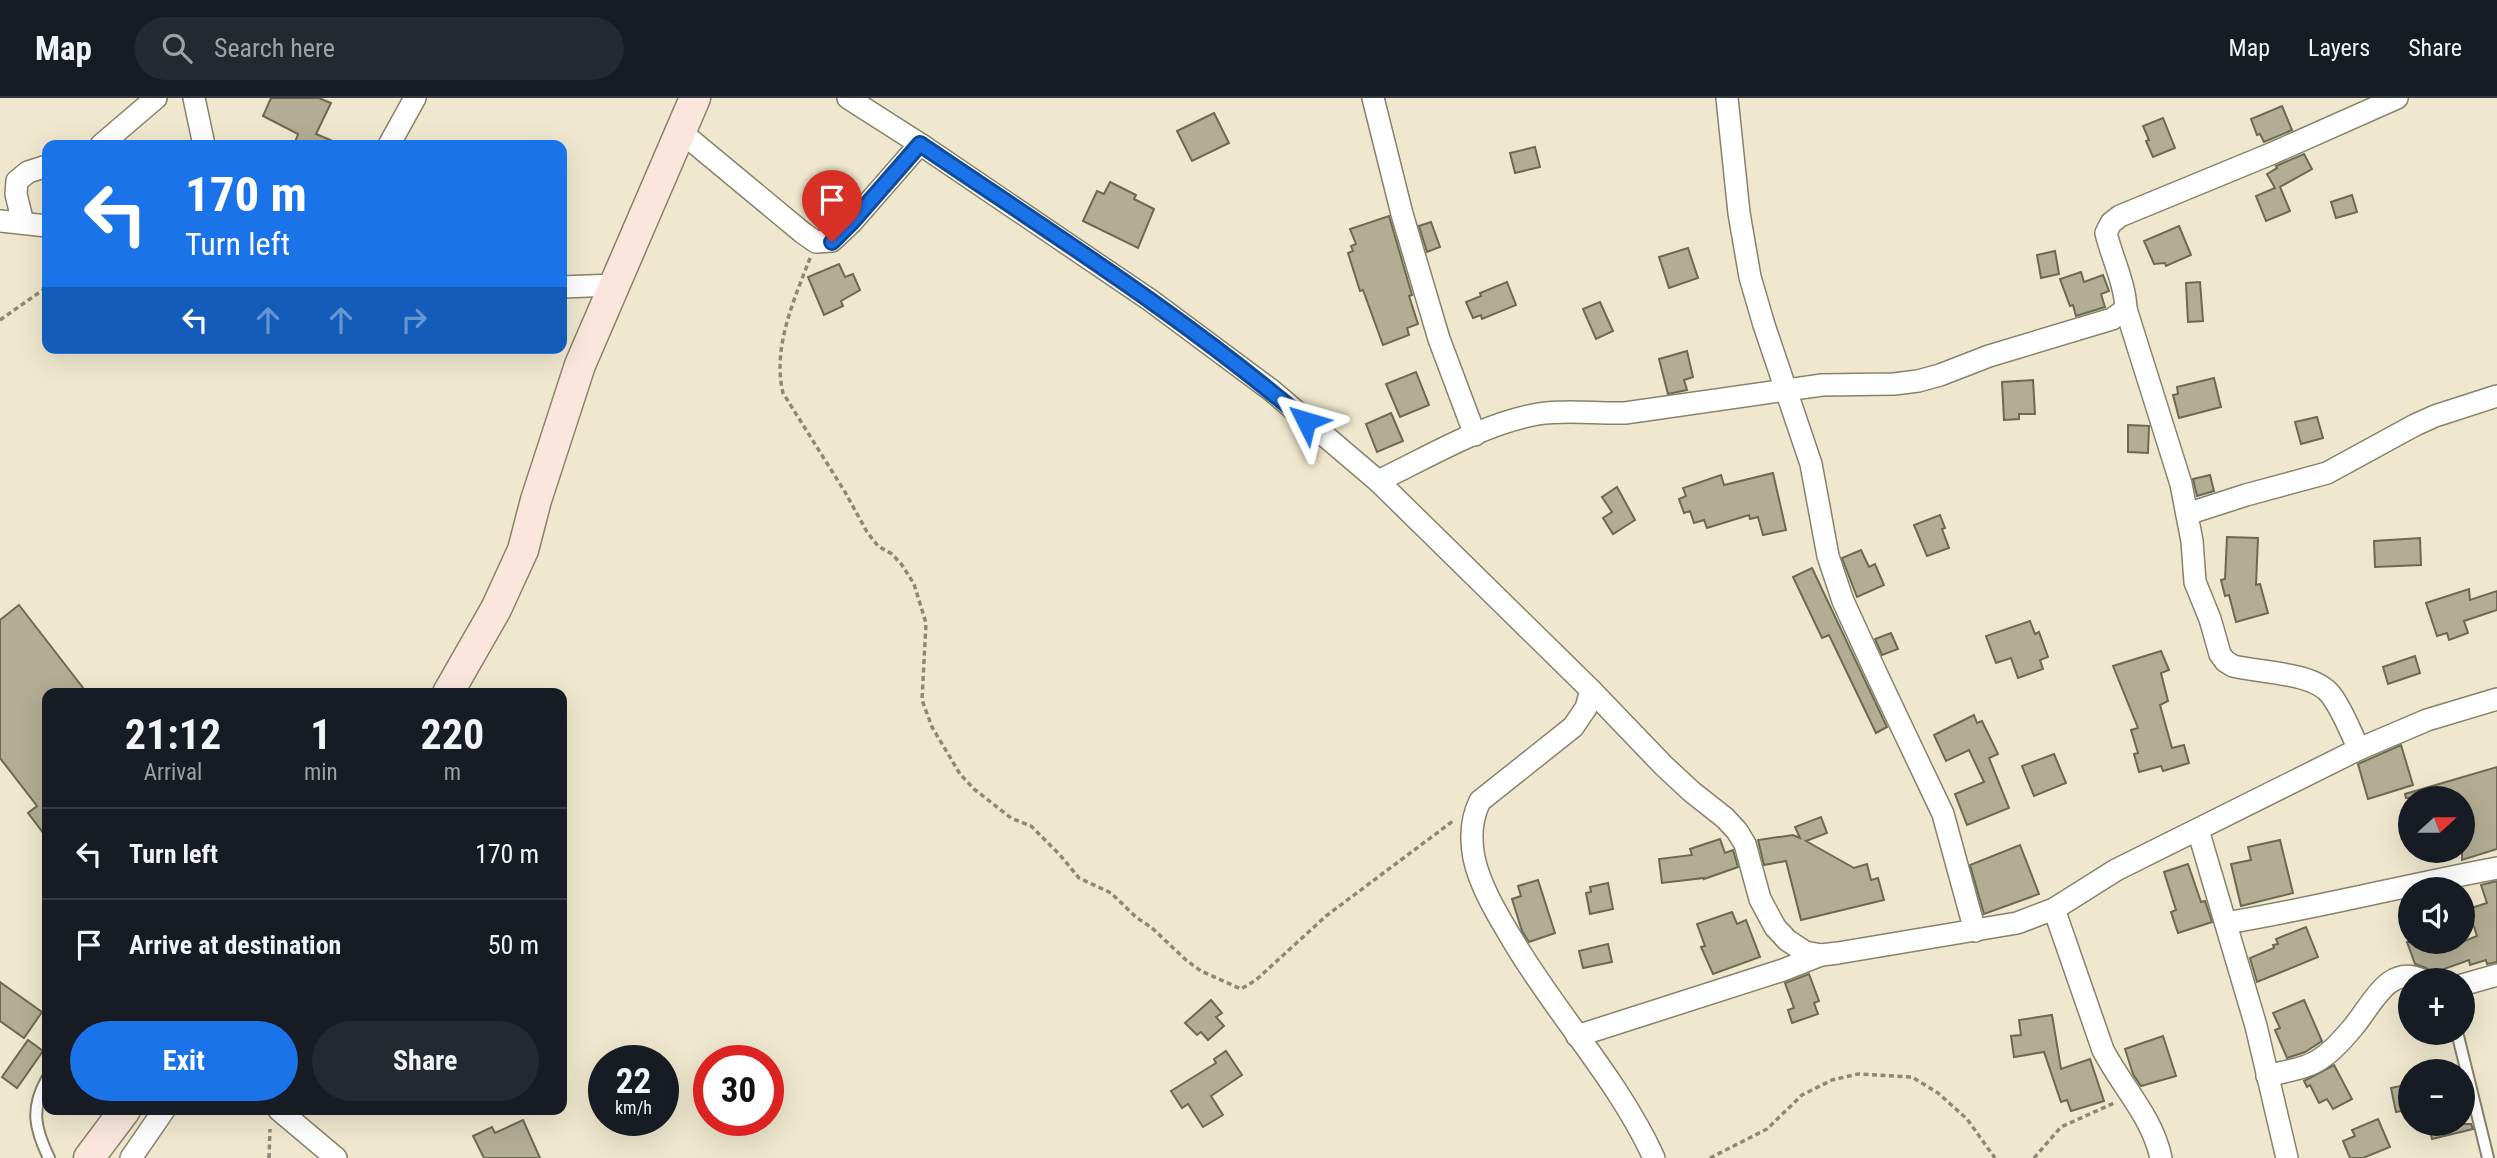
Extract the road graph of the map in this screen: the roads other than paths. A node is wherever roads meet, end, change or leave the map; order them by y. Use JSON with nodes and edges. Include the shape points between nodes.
{"nodes":[{"id":1,"x":156,"y":98,"type":"edge"},
{"id":2,"x":194,"y":98,"type":"edge"},
{"id":3,"x":415,"y":98,"type":"edge"},
{"id":4,"x":695,"y":98,"type":"edge"},
{"id":5,"x":848,"y":98,"type":"edge"},
{"id":6,"x":1373,"y":98,"type":"edge"},
{"id":7,"x":1727,"y":98,"type":"edge"},
{"id":8,"x":2397,"y":98,"type":"edge"},
{"id":9,"x":680,"y":131,"type":"junction"},
{"id":10,"x":107,"y":140,"type":"edge"},
{"id":11,"x":203,"y":140,"type":"edge"},
{"id":12,"x":392,"y":140,"type":"edge"},
{"id":13,"x":920,"y":144,"type":"junction"},
{"id":14,"x":42,"y":168,"type":"edge"},
{"id":15,"x":0,"y":221,"type":"edge"},
{"id":16,"x":23,"y":223,"type":"junction"},
{"id":17,"x":42,"y":225,"type":"edge"},
{"id":18,"x":615,"y":285,"type":"junction"},
{"id":19,"x":567,"y":287,"type":"edge"},
{"id":20,"x":2126,"y":309,"type":"junction"},
{"id":21,"x":1785,"y":389,"type":"junction"},
{"id":22,"x":2497,"y":396,"type":"edge"},
{"id":23,"x":1475,"y":435,"type":"junction"},
{"id":24,"x":1378,"y":481,"type":"junction"},
{"id":25,"x":2187,"y":514,"type":"junction"},
{"id":26,"x":451,"y":688,"type":"edge"},
{"id":27,"x":1591,"y":690,"type":"junction"},
{"id":28,"x":2497,"y":699,"type":"edge"},
{"id":29,"x":2359,"y":749,"type":"junction"},
{"id":30,"x":2198,"y":830,"type":"junction"},
{"id":31,"x":2497,"y":868,"type":"edge"},
{"id":32,"x":2054,"y":909,"type":"junction"},
{"id":33,"x":2226,"y":923,"type":"junction"},
{"id":34,"x":1975,"y":931,"type":"junction"},
{"id":35,"x":1821,"y":955,"type":"junction"},
{"id":36,"x":2497,"y":975,"type":"edge"},
{"id":37,"x":2398,"y":978,"type":"edge"},
{"id":38,"x":2475,"y":981,"type":"edge"},
{"id":39,"x":1577,"y":1036,"type":"junction"},
{"id":40,"x":2460,"y":1045,"type":"edge"},
{"id":41,"x":2267,"y":1076,"type":"junction"},
{"id":42,"x":42,"y":1089,"type":"edge"},
{"id":43,"x":121,"y":1115,"type":"edge"},
{"id":44,"x":161,"y":1115,"type":"edge"},
{"id":45,"x":276,"y":1116,"type":"edge"},
{"id":46,"x":49,"y":1158,"type":"edge"},
{"id":47,"x":89,"y":1158,"type":"edge"},
{"id":48,"x":131,"y":1158,"type":"edge"},
{"id":49,"x":336,"y":1158,"type":"edge"},
{"id":50,"x":1654,"y":1158,"type":"edge"},
{"id":51,"x":2161,"y":1158,"type":"edge"},
{"id":52,"x":2287,"y":1158,"type":"edge"},
{"id":53,"x":2487,"y":1158,"type":"edge"}],
"edges":[{"from":1,"to":10,"type":"street"},
{"from":2,"to":11,"type":"street"},
{"from":3,"to":12,"type":"street"},
{"from":4,"to":9,"type":"main road"},
{"from":5,"to":13,"type":"street"},
{"from":6,"to":23,"type":"street","via":[[1439,339]]},
{"from":7,"to":21,"type":"street","via":[[1750,276]]},
{"from":8,"to":20,"type":"street","via":[[2111,223],[2106,233]]},
{"from":9,"to":13,"type":"street","via":[[816,242],[832,242]]},
{"from":9,"to":18,"type":"main road"},
{"from":13,"to":24,"type":"street","via":[[1150,300],[1270,390]]},
{"from":14,"to":16,"type":"street","via":[[17,181]]},
{"from":15,"to":16,"type":"street"},
{"from":16,"to":17,"type":"street"},
{"from":18,"to":19,"type":"street"},
{"from":18,"to":26,"type":"main road","via":[[580,365],[523,550]]},
{"from":20,"to":21,"type":"street","via":[[2112,319],[1918,381]]},
{"from":20,"to":25,"type":"street","via":[[2164,424]]},
{"from":21,"to":23,"type":"street","via":[[1625,413],[1539,414]]},
{"from":21,"to":34,"type":"street","via":[[1811,464],[1828,556],[1843,601],[1943,814]]},
{"from":22,"to":25,"type":"street","via":[[2415,425],[2327,473]]},
{"from":23,"to":24,"type":"street"},
{"from":24,"to":27,"type":"street"},
{"from":25,"to":29,"type":"street","via":[[2195,582],[2225,661],[2321,685],[2337,704]]},
{"from":27,"to":35,"type":"street","via":[[1664,766],[1737,831],[1760,899],[1775,927],[1805,952]]},
{"from":27,"to":39,"type":"street","via":[[1582,717],[1573,727],[1480,801],[1471,831],[1474,859],[1500,919]]},
{"from":28,"to":29,"type":"street","via":[[2427,720]]},
{"from":29,"to":30,"type":"street"},
{"from":30,"to":32,"type":"street","via":[[2116,870]]},
{"from":30,"to":33,"type":"street"},
{"from":31,"to":33,"type":"street"},
{"from":32,"to":34,"type":"street","via":[[2017,923]]},
{"from":32,"to":51,"type":"street","via":[[2103,1050],[2153,1131]]},
{"from":33,"to":41,"type":"street"},
{"from":34,"to":35,"type":"street"},
{"from":35,"to":39,"type":"street"},
{"from":36,"to":38,"type":"street"},
{"from":37,"to":41,"type":"street","via":[[2384,986],[2355,1026],[2323,1057]]},
{"from":39,"to":50,"type":"street"},
{"from":40,"to":53,"type":"lane"},
{"from":41,"to":52,"type":"street"},
{"from":42,"to":46,"type":"lane","via":[[36,1115],[38,1135]]},
{"from":43,"to":47,"type":"main road"},
{"from":44,"to":48,"type":"street"},
{"from":45,"to":49,"type":"street"}]}
